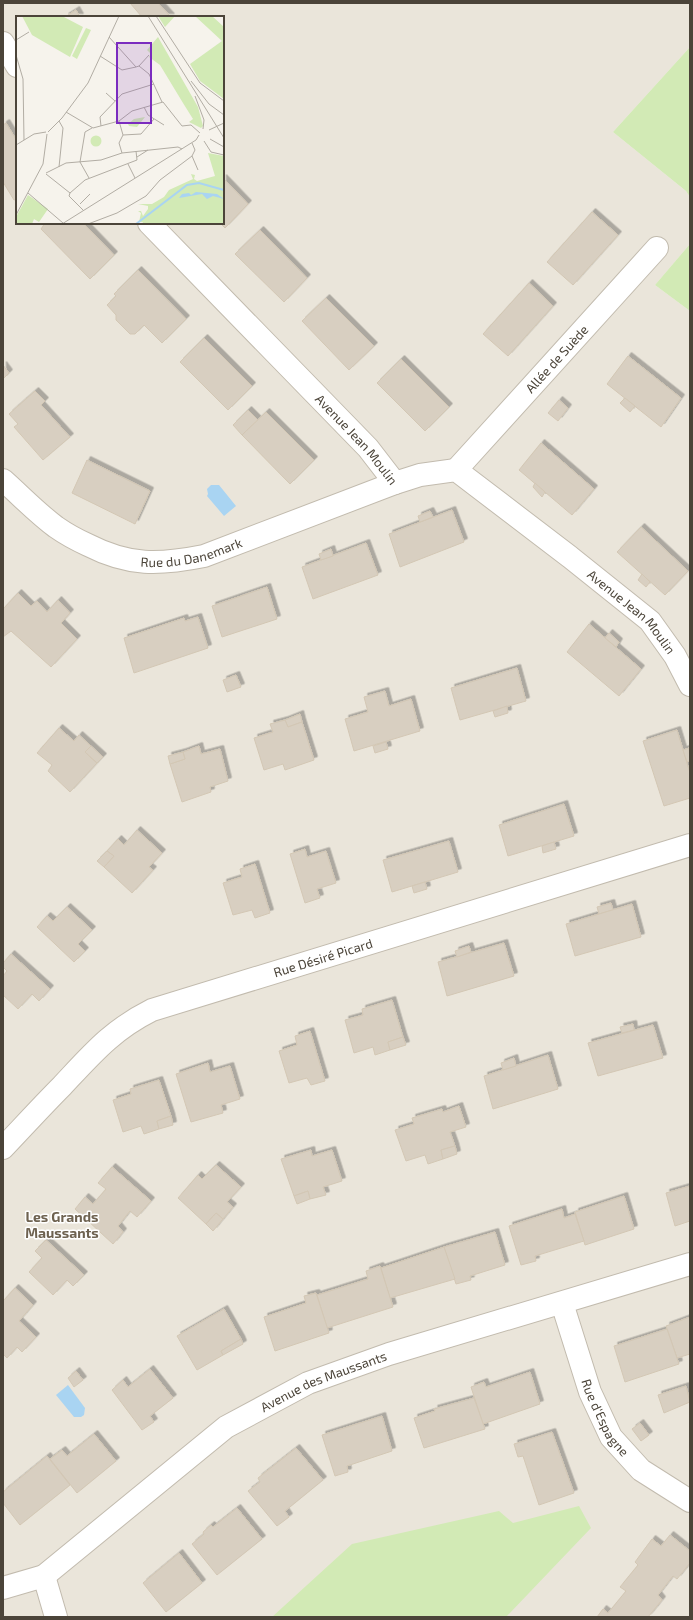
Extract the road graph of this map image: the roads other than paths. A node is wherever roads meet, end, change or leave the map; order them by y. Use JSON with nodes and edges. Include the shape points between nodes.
{"nodes":[{"id":1,"x":3,"y":43,"type":"edge"},
{"id":2,"x":16,"y":64,"type":"edge"},
{"id":3,"x":151,"y":224,"type":"edge"},
{"id":4,"x":657,"y":248,"type":"dead end"},
{"id":5,"x":456,"y":470,"type":"junction"},
{"id":6,"x":3,"y":480,"type":"edge"},
{"id":7,"x":395,"y":484,"type":"junction"},
{"id":8,"x":690,"y":685,"type":"edge"},
{"id":9,"x":690,"y":845,"type":"edge"},
{"id":10,"x":3,"y":1148,"type":"edge"},
{"id":11,"x":690,"y":1264,"type":"edge"},
{"id":12,"x":562,"y":1303,"type":"junction"},
{"id":13,"x":690,"y":1501,"type":"edge"},
{"id":14,"x":44,"y":1576,"type":"junction"},
{"id":15,"x":3,"y":1588,"type":"edge"},
{"id":16,"x":56,"y":1617,"type":"edge"}],
"edges":[{"from":1,"to":2,"type":"street"},
{"from":3,"to":7,"type":"street","name":"Avenue Jean Moulin","via":[[368,448]]},
{"from":4,"to":5,"type":"street","name":"Allée de Suède"},
{"from":5,"to":7,"type":"street","name":"Avenue Jean Moulin","via":[[420,476]]},
{"from":5,"to":8,"type":"street","name":"Avenue Jean Moulin","via":[[570,556],[650,621],[675,656]]},
{"from":6,"to":7,"type":"street","name":"Rue du Danemark","via":[[55,527],[73,538],[105,554],[129,561],[155,563],[204,556]]},
{"from":9,"to":10,"type":"street","name":"Rue Désiré Picard","via":[[152,1010],[117,1031],[97,1048]]},
{"from":11,"to":12,"type":"street","name":"Avenue des Maussants"},
{"from":12,"to":13,"type":"street","name":"Rue d'Espagne","via":[[590,1392],[611,1437],[641,1470]]},
{"from":12,"to":14,"type":"street","name":"Avenue des Maussants","via":[[389,1354],[308,1383],[226,1427]]},
{"from":14,"to":15,"type":"street","name":"Avenue des Maussants"},
{"from":14,"to":16,"type":"street"}]}
